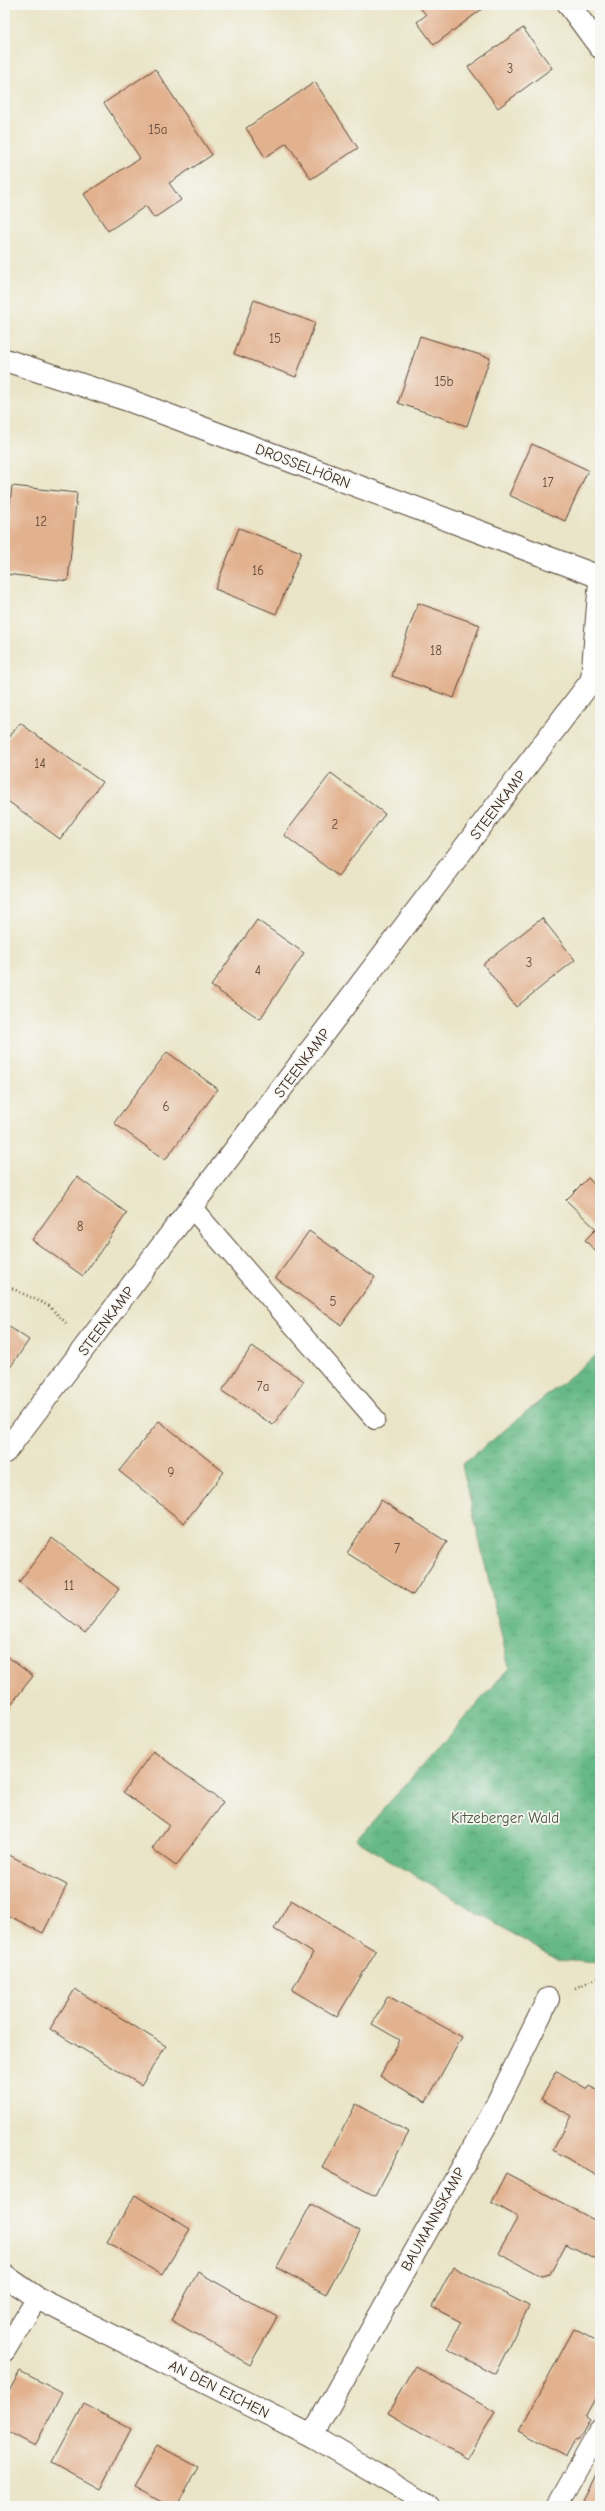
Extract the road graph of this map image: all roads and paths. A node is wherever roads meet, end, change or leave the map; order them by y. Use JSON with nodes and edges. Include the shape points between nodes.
{"nodes":[{"id":1,"x":569,"y":5,"type":"edge"},
{"id":2,"x":600,"y":47,"type":"edge"},
{"id":3,"x":5,"y":360,"type":"edge"},
{"id":4,"x":600,"y":577,"type":"edge"},
{"id":5,"x":600,"y":581,"type":"edge"},
{"id":6,"x":596,"y":678,"type":"edge"},
{"id":7,"x":192,"y":1208,"type":"junction"},
{"id":8,"x":5,"y":1285,"type":"edge"},
{"id":9,"x":89,"y":1344,"type":"junction"},
{"id":10,"x":374,"y":1419,"type":"dead end"},
{"id":11,"x":5,"y":1452,"type":"edge"},
{"id":12,"x":548,"y":2000,"type":"dead end"},
{"id":13,"x":5,"y":2276,"type":"edge"},
{"id":14,"x":37,"y":2298,"type":"junction"},
{"id":15,"x":5,"y":2351,"type":"edge"},
{"id":16,"x":600,"y":2429,"type":"edge"},
{"id":17,"x":312,"y":2436,"type":"junction"},
{"id":18,"x":431,"y":2506,"type":"edge"},
{"id":19,"x":557,"y":2506,"type":"edge"}],
"edges":[{"from":1,"to":2,"type":"street"},
{"from":3,"to":4,"type":"street","name":"DROSSELHÖRN","via":[[128,400]]},
{"from":5,"to":6,"type":"street"},
{"from":6,"to":7,"type":"street","name":"STEENKAMP"},
{"from":7,"to":9,"type":"street","name":"STEENKAMP"},
{"from":7,"to":10,"type":"lane"},
{"from":8,"to":9,"type":"path","via":[[48,1306]]},
{"from":9,"to":11,"type":"street","name":"STEENKAMP"},
{"from":12,"to":17,"type":"street","name":"BAUMANNSKAMP","via":[[491,2116]]},
{"from":13,"to":14,"type":"street","name":"AN DEN EICHEN"},
{"from":14,"to":15,"type":"lane"},
{"from":14,"to":17,"type":"street","name":"AN DEN EICHEN"},
{"from":16,"to":19,"type":"lane"},
{"from":17,"to":18,"type":"street","name":"AN DEN EICHEN"}]}
